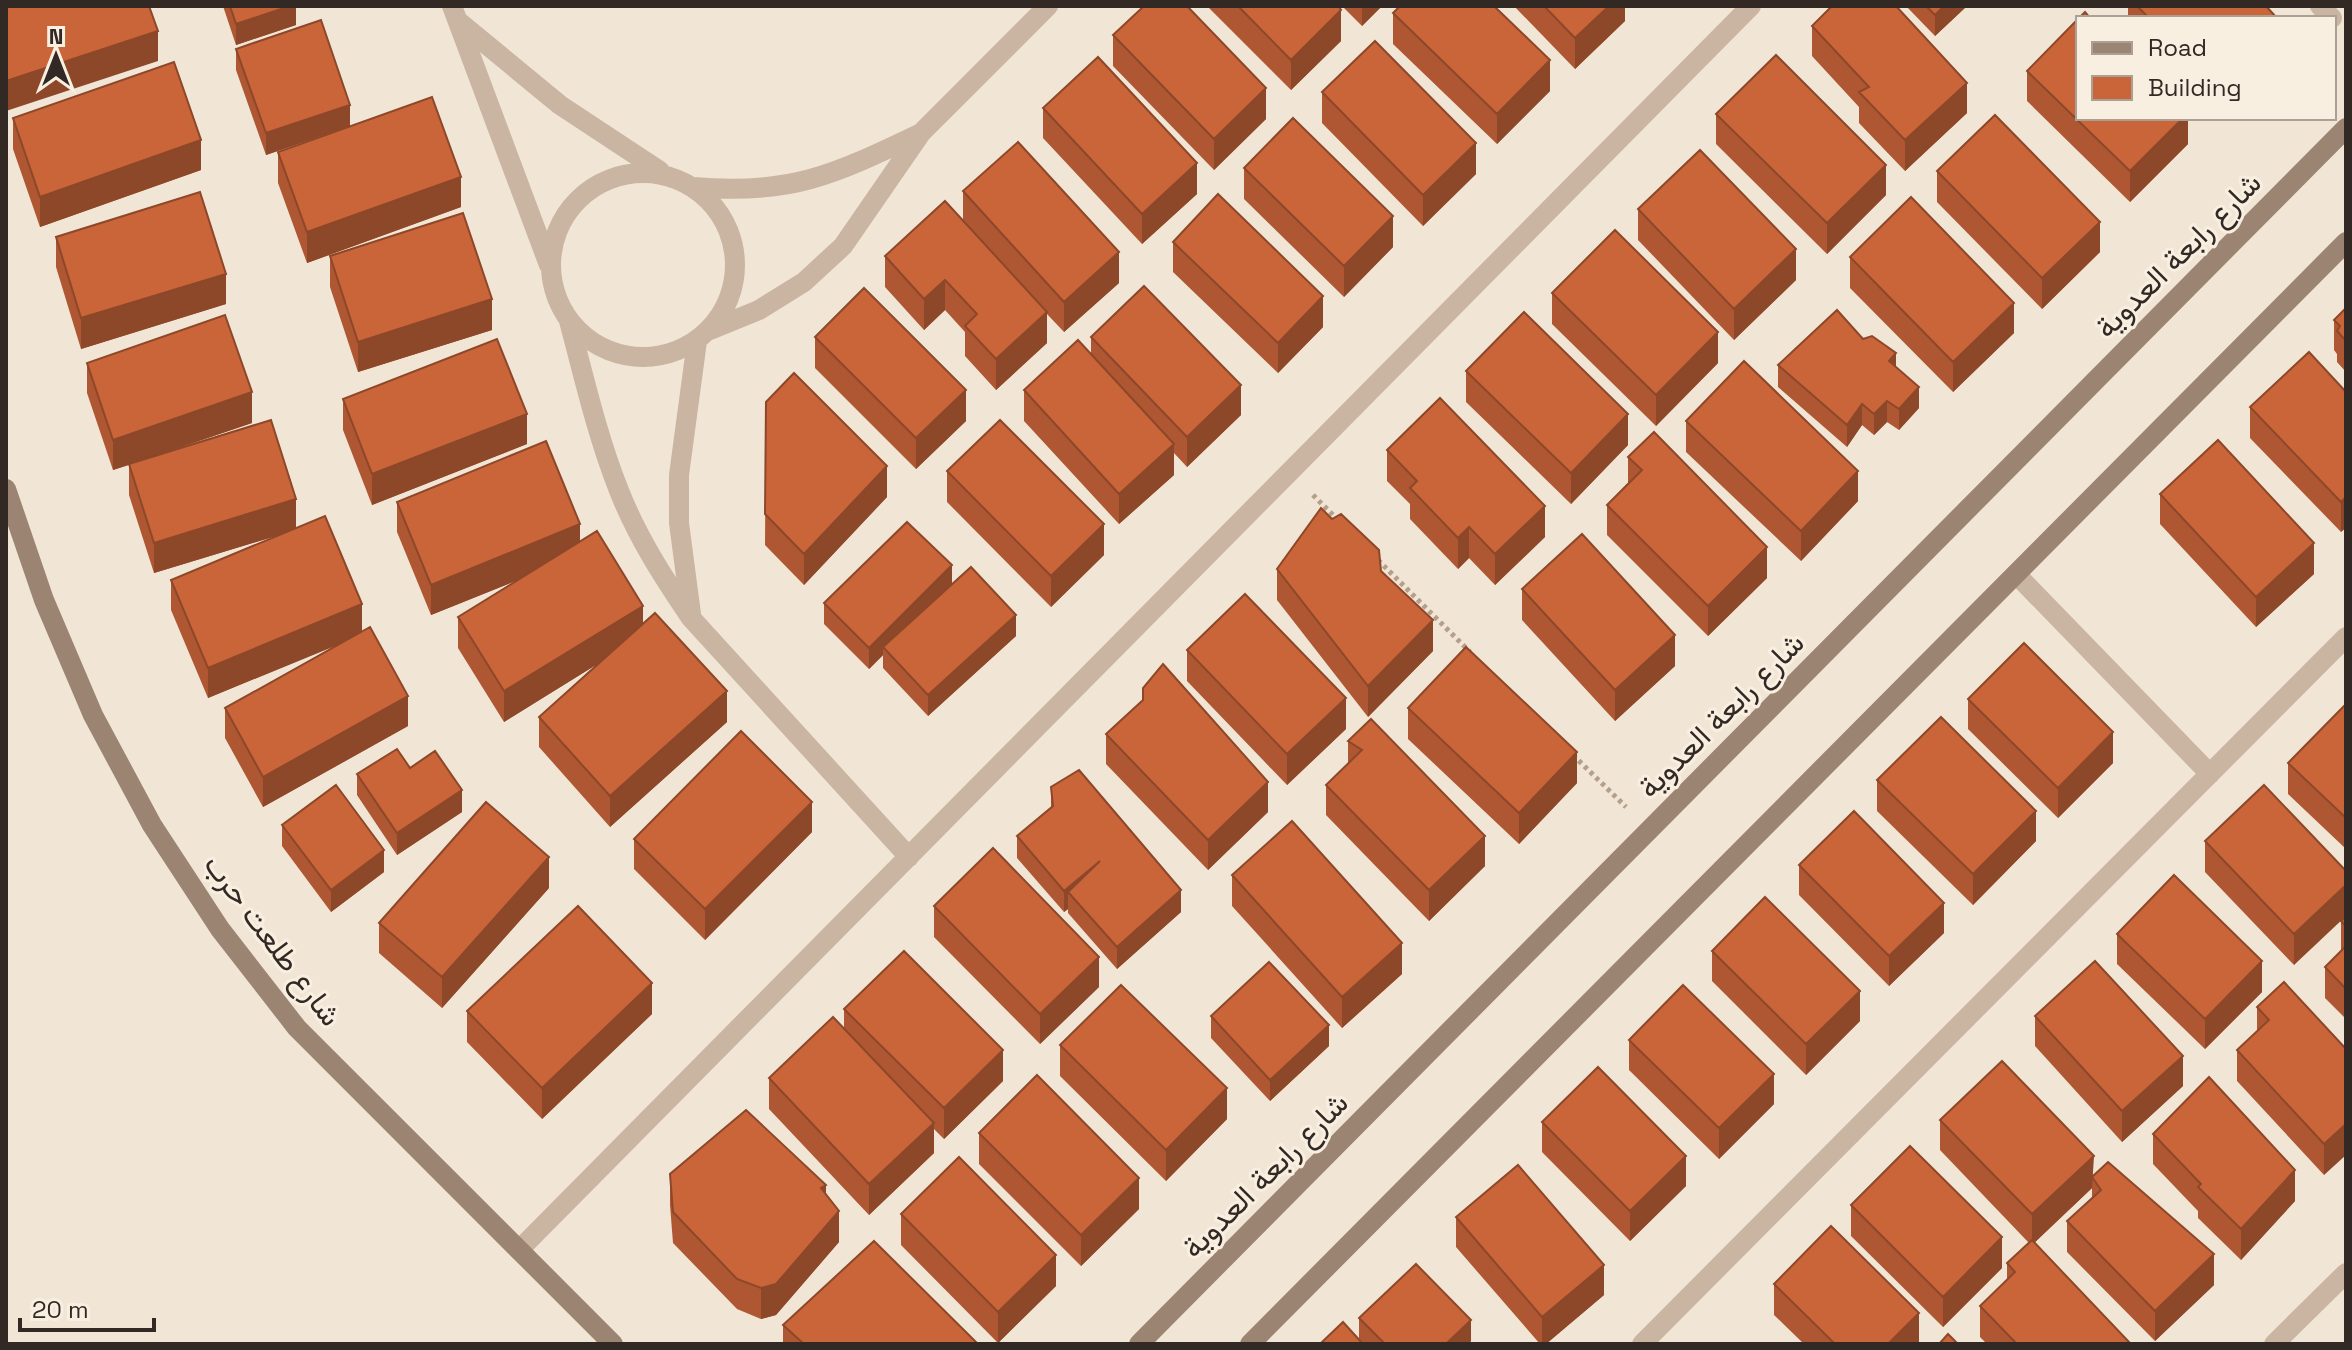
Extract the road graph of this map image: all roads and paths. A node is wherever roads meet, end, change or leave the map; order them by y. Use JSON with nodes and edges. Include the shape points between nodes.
{"nodes":[{"id":1,"x":1048,"y":6,"type":"edge"},
{"id":2,"x":1751,"y":6,"type":"edge"},
{"id":3,"x":455,"y":13,"type":"edge"},
{"id":4,"x":2346,"y":128,"type":"edge"},
{"id":5,"x":921,"y":133,"type":"junction"},
{"id":6,"x":666,"y":175,"type":"junction"},
{"id":7,"x":693,"y":187,"type":"junction"},
{"id":8,"x":2346,"y":242,"type":"edge"},
{"id":9,"x":550,"y":268,"type":"junction"},
{"id":10,"x":569,"y":321,"type":"junction"},
{"id":11,"x":703,"y":336,"type":"junction"},
{"id":12,"x":1289,"y":472,"type":"junction"},
{"id":13,"x":6,"y":489,"type":"edge"},
{"id":14,"x":1346,"y":528,"type":"edge"},
{"id":15,"x":1368,"y":550,"type":"edge"},
{"id":16,"x":2016,"y":574,"type":"junction"},
{"id":17,"x":691,"y":618,"type":"junction"},
{"id":18,"x":2346,"y":637,"type":"edge"},
{"id":19,"x":1480,"y":662,"type":"edge"},
{"id":20,"x":1570,"y":752,"type":"edge"},
{"id":21,"x":2210,"y":774,"type":"junction"},
{"id":22,"x":1649,"y":830,"type":"junction"},
{"id":23,"x":909,"y":857,"type":"junction"},
{"id":24,"x":519,"y":1250,"type":"junction"},
{"id":25,"x":2346,"y":1273,"type":"edge"},
{"id":26,"x":613,"y":1344,"type":"edge"},
{"id":27,"x":1139,"y":1344,"type":"edge"},
{"id":28,"x":1250,"y":1344,"type":"edge"},
{"id":29,"x":1642,"y":1344,"type":"edge"},
{"id":30,"x":2274,"y":1344,"type":"edge"}],
"edges":[{"from":1,"to":5,"type":"street"},
{"from":2,"to":12,"type":"street"},
{"from":3,"to":6,"type":"street","via":[[560,105]]},
{"from":3,"to":9,"type":"street"},
{"from":4,"to":22,"type":"street","name":"شارع رابعة العدوية"},
{"from":5,"to":7,"type":"street","via":[[812,181],[760,190]]},
{"from":5,"to":11,"type":"street","via":[[843,246],[804,282]]},
{"from":6,"to":7,"type":"street"},
{"from":6,"to":9,"type":"street","via":[[637,172],[610,178],[585,193],[553,240]]},
{"from":7,"to":11,"type":"street","via":[[714,205],[729,229],[736,255],[726,308]]},
{"from":8,"to":16,"type":"street"},
{"from":9,"to":10,"type":"street","via":[[555,296]]},
{"from":10,"to":11,"type":"street","via":[[589,341],[643,358],[671,354]]},
{"from":10,"to":17,"type":"street","via":[[618,488],[656,566]]},
{"from":11,"to":17,"type":"street","via":[[679,475],[679,523]]},
{"from":12,"to":14,"type":"path"},
{"from":12,"to":23,"type":"street"},
{"from":13,"to":24,"type":"street","name":"شارع طلعت حرب","via":[[44,600],[93,715],[152,825],[220,929],[297,1028]]},
{"from":15,"to":19,"type":"path"},
{"from":16,"to":21,"type":"street"},
{"from":16,"to":28,"type":"street"},
{"from":17,"to":23,"type":"street"},
{"from":18,"to":21,"type":"street"},
{"from":20,"to":22,"type":"path"},
{"from":21,"to":29,"type":"street"},
{"from":22,"to":27,"type":"street","name":"شارع رابعة العدوية"},
{"from":23,"to":24,"type":"street"},
{"from":24,"to":26,"type":"street","name":"شارع طلعت حرب"},
{"from":25,"to":30,"type":"street"}]}
